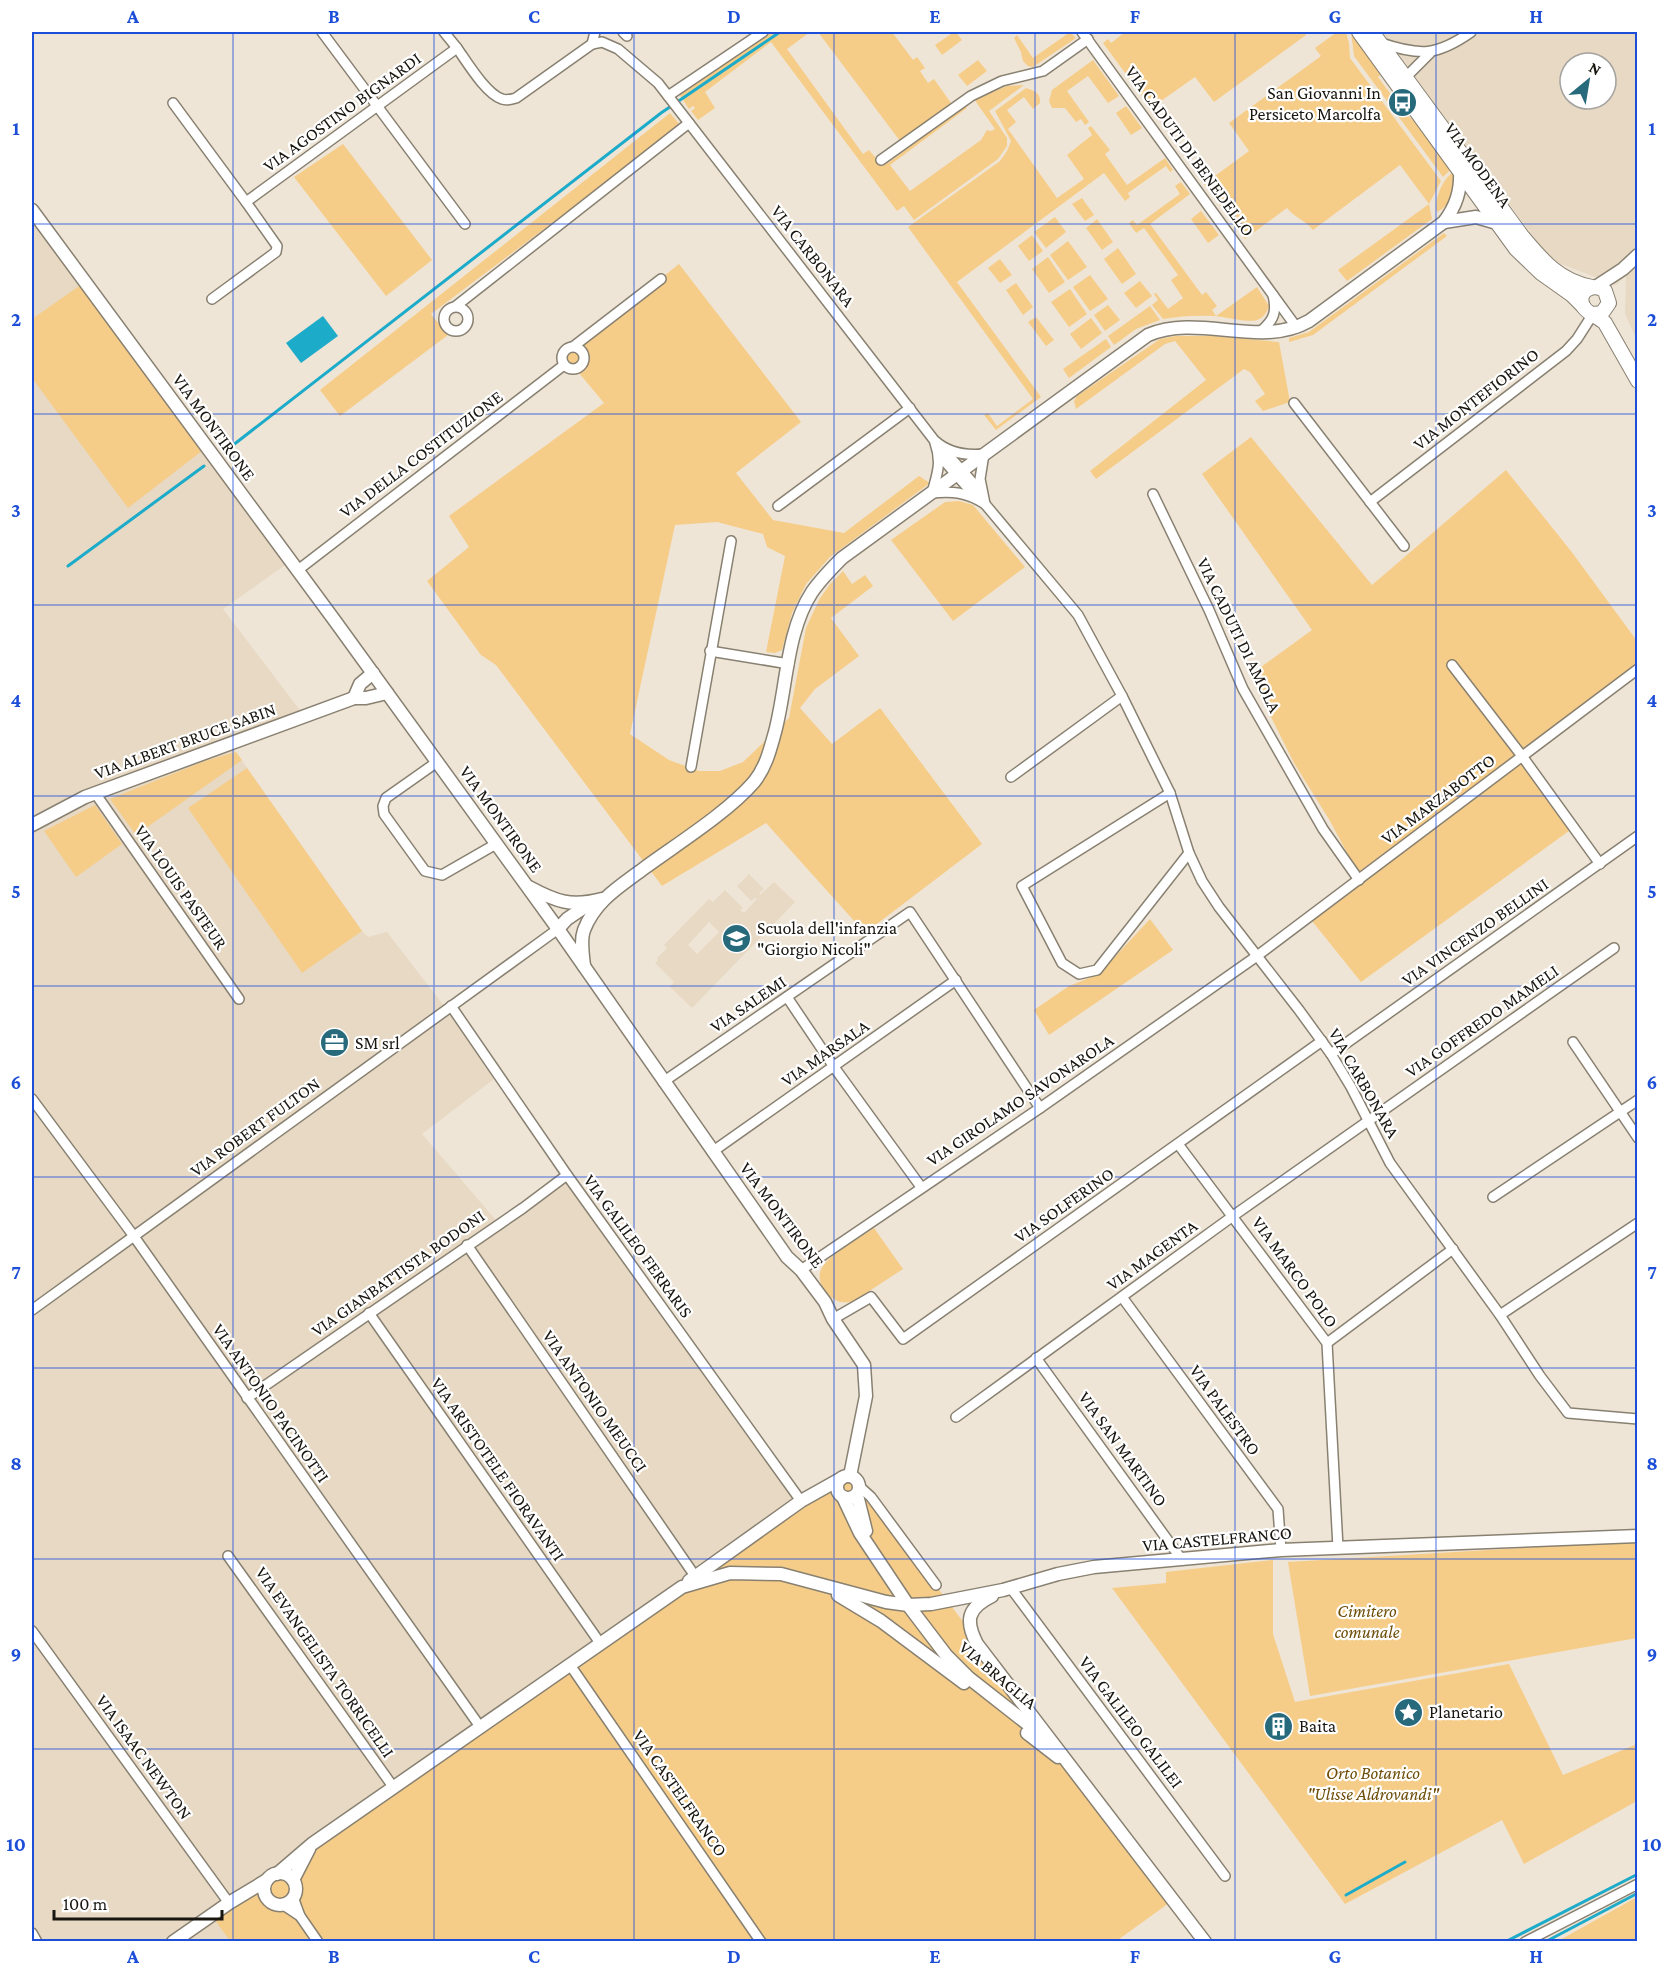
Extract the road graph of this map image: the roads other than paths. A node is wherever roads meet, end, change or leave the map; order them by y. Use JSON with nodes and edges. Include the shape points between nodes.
{"nodes":[{"id":1,"x":322,"y":32,"type":"edge"},
{"id":2,"x":444,"y":32,"type":"edge"},
{"id":3,"x":595,"y":32,"type":"edge"},
{"id":4,"x":763,"y":32,"type":"edge"},
{"id":5,"x":1359,"y":32,"type":"edge"},
{"id":6,"x":1372,"y":32,"type":"edge"},
{"id":7,"x":1472,"y":32,"type":"edge"},
{"id":8,"x":1085,"y":35,"type":"edge"},
{"id":9,"x":592,"y":44,"type":"junction"},
{"id":10,"x":1381,"y":44,"type":"junction"},
{"id":11,"x":457,"y":48,"type":"junction"},
{"id":12,"x":1430,"y":53,"type":"junction"},
{"id":13,"x":1406,"y":77,"type":"junction"},
{"id":14,"x":668,"y":96,"type":"junction"},
{"id":15,"x":173,"y":103,"type":"dead end"},
{"id":16,"x":379,"y":105,"type":"junction"},
{"id":17,"x":690,"y":123,"type":"junction"},
{"id":18,"x":881,"y":160,"type":"dead end"},
{"id":19,"x":1460,"y":171,"type":"junction"},
{"id":20,"x":1483,"y":193,"type":"junction"},
{"id":21,"x":246,"y":202,"type":"junction"},
{"id":22,"x":32,"y":210,"type":"edge"},
{"id":23,"x":1457,"y":214,"type":"junction"},
{"id":24,"x":1497,"y":223,"type":"junction"},
{"id":25,"x":465,"y":224,"type":"dead end"},
{"id":26,"x":1638,"y":255,"type":"edge"},
{"id":27,"x":1623,"y":269,"type":"junction"},
{"id":28,"x":1562,"y":277,"type":"junction"},
{"id":29,"x":1610,"y":278,"type":"junction"},
{"id":30,"x":661,"y":279,"type":"dead end"},
{"id":31,"x":1594,"y":287,"type":"junction"},
{"id":32,"x":1272,"y":290,"type":"junction"},
{"id":33,"x":212,"y":299,"type":"dead end"},
{"id":34,"x":1608,"y":302,"type":"junction"},
{"id":35,"x":456,"y":306,"type":"dead end"},
{"id":36,"x":1588,"y":310,"type":"junction"},
{"id":37,"x":1302,"y":325,"type":"junction"},
{"id":38,"x":1261,"y":331,"type":"junction"},
{"id":39,"x":574,"y":346,"type":"junction"},
{"id":40,"x":564,"y":364,"type":"junction"},
{"id":41,"x":1629,"y":366,"type":"junction"},
{"id":42,"x":1638,"y":381,"type":"edge"},
{"id":43,"x":1294,"y":403,"type":"dead end"},
{"id":44,"x":910,"y":408,"type":"junction"},
{"id":45,"x":941,"y":453,"type":"junction"},
{"id":46,"x":984,"y":454,"type":"junction"},
{"id":47,"x":958,"y":473,"type":"junction"},
{"id":48,"x":932,"y":493,"type":"junction"},
{"id":49,"x":1153,"y":494,"type":"dead end"},
{"id":50,"x":978,"y":495,"type":"junction"},
{"id":51,"x":1370,"y":502,"type":"junction"},
{"id":52,"x":778,"y":507,"type":"dead end"},
{"id":53,"x":730,"y":541,"type":"dead end"},
{"id":54,"x":1404,"y":546,"type":"dead end"},
{"id":55,"x":298,"y":570,"type":"junction"},
{"id":56,"x":710,"y":651,"type":"junction"},
{"id":57,"x":789,"y":664,"type":"junction"},
{"id":58,"x":1452,"y":665,"type":"dead end"},
{"id":59,"x":1638,"y":669,"type":"edge"},
{"id":60,"x":373,"y":673,"type":"junction"},
{"id":61,"x":387,"y":693,"type":"junction"},
{"id":62,"x":1122,"y":696,"type":"junction"},
{"id":63,"x":354,"y":698,"type":"junction"},
{"id":64,"x":1522,"y":756,"type":"junction"},
{"id":65,"x":437,"y":762,"type":"junction"},
{"id":66,"x":691,"y":767,"type":"dead end"},
{"id":67,"x":1011,"y":777,"type":"dead end"},
{"id":68,"x":95,"y":793,"type":"junction"},
{"id":69,"x":1170,"y":793,"type":"junction"},
{"id":70,"x":32,"y":825,"type":"edge"},
{"id":71,"x":1638,"y":836,"type":"edge"},
{"id":72,"x":496,"y":844,"type":"junction"},
{"id":73,"x":1189,"y":854,"type":"junction"},
{"id":74,"x":1600,"y":864,"type":"junction"},
{"id":75,"x":1359,"y":880,"type":"junction"},
{"id":76,"x":526,"y":885,"type":"junction"},
{"id":77,"x":597,"y":904,"type":"junction"},
{"id":78,"x":558,"y":929,"type":"junction"},
{"id":79,"x":1614,"y":948,"type":"dead end"},
{"id":80,"x":1257,"y":956,"type":"junction"},
{"id":81,"x":584,"y":967,"type":"junction"},
{"id":82,"x":956,"y":980,"type":"junction"},
{"id":83,"x":788,"y":997,"type":"junction"},
{"id":84,"x":239,"y":999,"type":"dead end"},
{"id":85,"x":452,"y":1006,"type":"junction"},
{"id":86,"x":1322,"y":1041,"type":"junction"},
{"id":87,"x":1573,"y":1042,"type":"dead end"},
{"id":88,"x":1331,"y":1054,"type":"junction"},
{"id":89,"x":834,"y":1067,"type":"junction"},
{"id":90,"x":663,"y":1082,"type":"junction"},
{"id":91,"x":1638,"y":1100,"type":"edge"},
{"id":92,"x":32,"y":1101,"type":"edge"},
{"id":93,"x":1040,"y":1108,"type":"junction"},
{"id":94,"x":1620,"y":1112,"type":"junction"},
{"id":95,"x":1368,"y":1121,"type":"junction"},
{"id":96,"x":1638,"y":1138,"type":"edge"},
{"id":97,"x":1178,"y":1144,"type":"junction"},
{"id":98,"x":712,"y":1152,"type":"junction"},
{"id":99,"x":567,"y":1175,"type":"junction"},
{"id":100,"x":921,"y":1187,"type":"junction"},
{"id":101,"x":1493,"y":1197,"type":"dead end"},
{"id":102,"x":1233,"y":1216,"type":"junction"},
{"id":103,"x":1638,"y":1223,"type":"edge"},
{"id":104,"x":133,"y":1235,"type":"junction"},
{"id":105,"x":467,"y":1245,"type":"junction"},
{"id":106,"x":1453,"y":1249,"type":"junction"},
{"id":107,"x":801,"y":1270,"type":"junction"},
{"id":108,"x":1122,"y":1297,"type":"junction"},
{"id":109,"x":32,"y":1310,"type":"edge"},
{"id":110,"x":369,"y":1313,"type":"junction"},
{"id":111,"x":1500,"y":1315,"type":"junction"},
{"id":112,"x":833,"y":1319,"type":"junction"},
{"id":113,"x":1327,"y":1342,"type":"junction"},
{"id":114,"x":1036,"y":1358,"type":"junction"},
{"id":115,"x":248,"y":1398,"type":"junction"},
{"id":116,"x":956,"y":1417,"type":"dead end"},
{"id":117,"x":1638,"y":1419,"type":"edge"},
{"id":118,"x":846,"y":1477,"type":"junction"},
{"id":119,"x":858,"y":1491,"type":"junction"},
{"id":120,"x":843,"y":1497,"type":"junction"},
{"id":121,"x":801,"y":1501,"type":"junction"},
{"id":122,"x":1638,"y":1536,"type":"edge"},
{"id":123,"x":1338,"y":1548,"type":"junction"},
{"id":124,"x":1281,"y":1550,"type":"junction"},
{"id":125,"x":875,"y":1554,"type":"junction"},
{"id":126,"x":228,"y":1556,"type":"dead end"},
{"id":127,"x":1182,"y":1560,"type":"junction"},
{"id":128,"x":695,"y":1576,"type":"junction"},
{"id":129,"x":808,"y":1580,"type":"junction"},
{"id":130,"x":936,"y":1585,"type":"dead end"},
{"id":131,"x":682,"y":1587,"type":"junction"},
{"id":132,"x":1007,"y":1588,"type":"junction"},
{"id":133,"x":908,"y":1605,"type":"junction"},
{"id":134,"x":32,"y":1631,"type":"edge"},
{"id":135,"x":600,"y":1643,"type":"junction"},
{"id":136,"x":570,"y":1665,"type":"junction"},
{"id":137,"x":481,"y":1728,"type":"junction"},
{"id":138,"x":1071,"y":1767,"type":"junction"},
{"id":139,"x":394,"y":1788,"type":"junction"},
{"id":140,"x":312,"y":1844,"type":"junction"},
{"id":141,"x":1225,"y":1876,"type":"dead end"},
{"id":142,"x":272,"y":1877,"type":"junction"},
{"id":143,"x":293,"y":1880,"type":"junction"},
{"id":144,"x":1638,"y":1884,"type":"edge"},
{"id":145,"x":266,"y":1895,"type":"junction"},
{"id":146,"x":288,"y":1901,"type":"junction"},
{"id":147,"x":229,"y":1903,"type":"junction"},
{"id":148,"x":32,"y":1933,"type":"edge"},
{"id":149,"x":38,"y":1941,"type":"edge"},
{"id":150,"x":173,"y":1941,"type":"edge"},
{"id":151,"x":318,"y":1941,"type":"edge"},
{"id":152,"x":761,"y":1941,"type":"edge"},
{"id":153,"x":1205,"y":1941,"type":"edge"},
{"id":154,"x":1525,"y":1941,"type":"edge"}],
"edges":[{"from":1,"to":16,"type":"street"},
{"from":2,"to":11,"type":"street"},
{"from":3,"to":9,"type":"street"},
{"from":4,"to":14,"type":"street"},
{"from":5,"to":19,"type":"main road","name":"VIA MODENA"},
{"from":6,"to":10,"type":"main road","name":"VIA MODENA"},
{"from":7,"to":12,"type":"street"},
{"from":8,"to":18,"type":"street","via":[[1043,71],[1002,81],[971,96]]},
{"from":8,"to":32,"type":"street","name":"VIA CADUTI DI BENEDELLO"},
{"from":9,"to":11,"type":"street","via":[[509,100],[493,93]]},
{"from":9,"to":14,"type":"street","name":"VIA CARBONARA","via":[[602,42],[618,49],[658,82]]},
{"from":10,"to":12,"type":"street"},
{"from":10,"to":13,"type":"main road","name":"VIA MODENA"},
{"from":11,"to":16,"type":"street","name":"VIA AGOSTINO BIGNARDI"},
{"from":12,"to":13,"type":"street"},
{"from":13,"to":20,"type":"main road","name":"VIA MODENA"},
{"from":14,"to":17,"type":"street","name":"VIA CARBONARA"},
{"from":15,"to":21,"type":"street"},
{"from":16,"to":21,"type":"street","name":"VIA AGOSTINO BIGNARDI"},
{"from":16,"to":25,"type":"street"},
{"from":17,"to":35,"type":"street"},
{"from":17,"to":44,"type":"street","name":"VIA CARBONARA"},
{"from":19,"to":20,"type":"main road","name":"VIA MODENA"},
{"from":19,"to":23,"type":"street"},
{"from":20,"to":23,"type":"street"},
{"from":20,"to":24,"type":"main road","name":"VIA MODENA"},
{"from":20,"to":28,"type":"main road","name":"VIA MODENA"},
{"from":21,"to":33,"type":"street","via":[[277,246],[276,252]]},
{"from":22,"to":55,"type":"street","name":"VIA MONTIRONE"},
{"from":23,"to":24,"type":"street"},
{"from":23,"to":37,"type":"street"},
{"from":24,"to":36,"type":"main road","name":"VIA MODENA","via":[[1541,273]]},
{"from":26,"to":27,"type":"street"},
{"from":27,"to":29,"type":"street"},
{"from":27,"to":34,"type":"street"},
{"from":28,"to":29,"type":"street","via":[[1589,281]]},
{"from":28,"to":31,"type":"main road"},
{"from":29,"to":31,"type":"street"},
{"from":30,"to":39,"type":"street","name":"VIA DELLA COSTITUZIONE"},
{"from":31,"to":34,"type":"main road","via":[[1605,291]]},
{"from":31,"to":36,"type":"main road","via":[[1584,292],[1581,301]]},
{"from":32,"to":37,"type":"street","name":"VIA CADUTI DI BENEDELLO"},
{"from":32,"to":38,"type":"street","via":[[1276,311]]},
{"from":34,"to":36,"type":"main road","via":[[1602,313]]},
{"from":34,"to":41,"type":"main road"},
{"from":36,"to":41,"type":"main road","name":"VIA MODENA","via":[[1605,323]]},
{"from":36,"to":51,"type":"street","name":"VIA MONTEFIORINO","via":[[1577,339],[1566,351]]},
{"from":37,"to":38,"type":"street"},
{"from":38,"to":46,"type":"street","via":[[1187,327],[1156,332],[1132,345]]},
{"from":39,"to":40,"type":"street","name":"VIA DELLA COSTITUZIONE","via":[[563,352]]},
{"from":39,"to":40,"type":"street","name":"VIA DELLA COSTITUZIONE","via":[[583,353],[583,363],[573,369]]},
{"from":40,"to":55,"type":"street","name":"VIA DELLA COSTITUZIONE"},
{"from":41,"to":42,"type":"main road","name":"VIA MODENA"},
{"from":43,"to":51,"type":"street"},
{"from":44,"to":45,"type":"street","name":"VIA CARBONARA"},
{"from":44,"to":52,"type":"street"},
{"from":45,"to":46,"type":"street"},
{"from":45,"to":47,"type":"street"},
{"from":45,"to":48,"type":"street"},
{"from":46,"to":47,"type":"street"},
{"from":46,"to":50,"type":"street"},
{"from":47,"to":48,"type":"street"},
{"from":47,"to":50,"type":"street"},
{"from":48,"to":50,"type":"street"},
{"from":48,"to":57,"type":"street","via":[[842,558],[825,575],[802,612]]},
{"from":49,"to":75,"type":"street","name":"VIA CADUTI DI AMOLA","via":[[1243,690],[1323,829]]},
{"from":50,"to":62,"type":"street","name":"VIA CARBONARA","via":[[1078,615]]},
{"from":51,"to":54,"type":"street"},
{"from":53,"to":56,"type":"street"},
{"from":55,"to":60,"type":"street","name":"VIA MONTIRONE"},
{"from":56,"to":57,"type":"street"},
{"from":56,"to":66,"type":"street"},
{"from":57,"to":77,"type":"street","via":[[768,759],[754,781],[719,813]]},
{"from":58,"to":64,"type":"street"},
{"from":59,"to":64,"type":"street","name":"VIA MARZABOTTO"},
{"from":60,"to":61,"type":"street","name":"VIA MONTIRONE"},
{"from":60,"to":63,"type":"street","via":[[360,684]]},
{"from":61,"to":63,"type":"street","name":"VIA ALBERT BRUCE SABIN"},
{"from":61,"to":65,"type":"street","name":"VIA MONTIRONE"},
{"from":62,"to":67,"type":"street"},
{"from":62,"to":69,"type":"street","name":"VIA CARBONARA"},
{"from":63,"to":68,"type":"street","name":"VIA ALBERT BRUCE SABIN"},
{"from":64,"to":74,"type":"street"},
{"from":64,"to":75,"type":"street","name":"VIA MARZABOTTO"},
{"from":65,"to":72,"type":"street","name":"VIA MONTIRONE"},
{"from":65,"to":72,"type":"street","via":[[386,798],[382,806],[425,871],[442,875]]},
{"from":68,"to":70,"type":"street","name":"VIA ALBERT BRUCE SABIN"},
{"from":68,"to":84,"type":"street","name":"VIA LOUIS PASTEUR"},
{"from":69,"to":73,"type":"street","name":"VIA CARBONARA"},
{"from":69,"to":73,"type":"street","via":[[1022,886],[1062,963],[1079,974],[1097,970]]},
{"from":71,"to":74,"type":"street","name":"VIA VINCENZO BELLINI"},
{"from":72,"to":76,"type":"street","name":"VIA MONTIRONE"},
{"from":73,"to":80,"type":"street","name":"VIA CARBONARA","via":[[1219,907]]},
{"from":74,"to":88,"type":"street","name":"VIA VINCENZO BELLINI"},
{"from":75,"to":80,"type":"street","name":"VIA MARZABOTTO"},
{"from":76,"to":77,"type":"street","via":[[555,901]]},
{"from":76,"to":78,"type":"street","name":"VIA MONTIRONE"},
{"from":77,"to":78,"type":"street","via":[[572,915]]},
{"from":77,"to":81,"type":"street","via":[[582,941]]},
{"from":78,"to":81,"type":"street","name":"VIA MONTIRONE"},
{"from":78,"to":85,"type":"street","name":"VIA ROBERT FULTON"},
{"from":79,"to":95,"type":"street","name":"VIA GOFFREDO MAMELI"},
{"from":80,"to":86,"type":"street","name":"VIA CARBONARA"},
{"from":80,"to":93,"type":"street","name":"VIA GIROLAMO SAVONAROLA"},
{"from":81,"to":90,"type":"street","name":"VIA MONTIRONE"},
{"from":82,"to":83,"type":"street","name":"VIA SALEMI","via":[[910,912]]},
{"from":82,"to":89,"type":"street","name":"VIA MARSALA"},
{"from":82,"to":93,"type":"street"},
{"from":83,"to":89,"type":"street"},
{"from":83,"to":90,"type":"street","name":"VIA SALEMI"},
{"from":85,"to":99,"type":"street","name":"VIA GALILEO FERRARIS"},
{"from":85,"to":104,"type":"street","name":"VIA ROBERT FULTON"},
{"from":86,"to":88,"type":"street","name":"VIA CARBONARA"},
{"from":86,"to":97,"type":"street","name":"VIA SOLFERINO"},
{"from":87,"to":94,"type":"street"},
{"from":88,"to":95,"type":"street","name":"VIA CARBONARA"},
{"from":89,"to":98,"type":"street","name":"VIA MARSALA"},
{"from":89,"to":100,"type":"street"},
{"from":90,"to":98,"type":"street","name":"VIA MONTIRONE"},
{"from":91,"to":94,"type":"street"},
{"from":92,"to":104,"type":"street","name":"VIA ANTONIO PACINOTTI"},
{"from":93,"to":100,"type":"street","name":"VIA GIROLAMO SAVONAROLA"},
{"from":94,"to":96,"type":"street"},
{"from":94,"to":101,"type":"street"},
{"from":95,"to":102,"type":"street","name":"VIA MAGENTA"},
{"from":95,"to":106,"type":"street","name":"VIA CARBONARA","via":[[1396,1171]]},
{"from":97,"to":102,"type":"street","name":"VIA MARCO POLO"},
{"from":97,"to":112,"type":"street","name":"VIA SOLFERINO","via":[[903,1339],[872,1297]]},
{"from":98,"to":107,"type":"street","name":"VIA MONTIRONE","via":[[787,1257]]},
{"from":99,"to":105,"type":"street","name":"VIA GIANBATTISTA BODONI"},
{"from":99,"to":121,"type":"street","name":"VIA GALILEO FERRARIS"},
{"from":100,"to":107,"type":"street","name":"VIA GIROLAMO SAVONAROLA"},
{"from":102,"to":108,"type":"street","name":"VIA MAGENTA"},
{"from":102,"to":113,"type":"street","name":"VIA MARCO POLO"},
{"from":103,"to":111,"type":"street"},
{"from":104,"to":109,"type":"street","name":"VIA ROBERT FULTON"},
{"from":104,"to":115,"type":"street","name":"VIA ANTONIO PACINOTTI"},
{"from":105,"to":110,"type":"street","name":"VIA GIANBATTISTA BODONI"},
{"from":105,"to":128,"type":"street","name":"VIA ANTONIO MEUCCI"},
{"from":106,"to":111,"type":"street","name":"VIA CARBONARA"},
{"from":106,"to":113,"type":"street"},
{"from":107,"to":112,"type":"street","name":"VIA MONTIRONE"},
{"from":108,"to":114,"type":"street","name":"VIA MAGENTA"},
{"from":108,"to":124,"type":"street","name":"VIA PALESTRO","via":[[1278,1509]]},
{"from":110,"to":115,"type":"street","name":"VIA GIANBATTISTA BODONI"},
{"from":110,"to":135,"type":"street","name":"VIA ARISTOTELE FIORAVANTI"},
{"from":111,"to":117,"type":"street","name":"VIA CARBONARA","via":[[1568,1413]]},
{"from":112,"to":118,"type":"street","name":"VIA MONTIRONE","via":[[864,1365],[867,1382]]},
{"from":113,"to":123,"type":"street","name":"VIA MARCO POLO"},
{"from":114,"to":116,"type":"street","name":"VIA MAGENTA"},
{"from":114,"to":127,"type":"street","name":"VIA SAN MARTINO"},
{"from":115,"to":137,"type":"street","name":"VIA ANTONIO PACINOTTI"},
{"from":118,"to":119,"type":"street","via":[[858,1481]]},
{"from":118,"to":120,"type":"street","via":[[838,1482],[837,1490]]},
{"from":118,"to":121,"type":"street","name":"VIA CASTELFRANCO"},
{"from":119,"to":120,"type":"street","via":[[851,1498]]},
{"from":119,"to":125,"type":"street","via":[[862,1519]]},
{"from":119,"to":130,"type":"street","via":[[871,1497]]},
{"from":120,"to":125,"type":"street"},
{"from":121,"to":128,"type":"street","name":"VIA CASTELFRANCO"},
{"from":122,"to":123,"type":"street","name":"VIA CASTELFRANCO"},
{"from":123,"to":124,"type":"street","name":"VIA CASTELFRANCO"},
{"from":124,"to":127,"type":"street","name":"VIA CASTELFRANCO"},
{"from":125,"to":133,"type":"street"},
{"from":126,"to":139,"type":"street","name":"VIA EVANGELISTA TORRICELLI"},
{"from":127,"to":132,"type":"street","name":"VIA CASTELFRANCO","via":[[1094,1567]]},
{"from":128,"to":131,"type":"street","name":"VIA CASTELFRANCO"},
{"from":129,"to":131,"type":"street","name":"VIA CASTELFRANCO","via":[[781,1574],[730,1573]]},
{"from":129,"to":133,"type":"street","name":"VIA CASTELFRANCO","via":[[862,1597]]},
{"from":129,"to":138,"type":"street","name":"VIA CASTELFRANCO","via":[[890,1628]]},
{"from":131,"to":135,"type":"street","name":"VIA CASTELFRANCO"},
{"from":132,"to":133,"type":"street","name":"VIA CASTELFRANCO"},
{"from":132,"to":138,"type":"street","name":"VIA BRAGLIA","via":[[980,1601],[972,1610],[969,1628]]},
{"from":132,"to":141,"type":"street","name":"VIA GALILEO GALILEI"},
{"from":133,"to":138,"type":"street","name":"VIA BRAGLIA","via":[[957,1668],[1037,1731]]},
{"from":134,"to":147,"type":"street","name":"VIA ISAAC NEWTON"},
{"from":135,"to":136,"type":"street","name":"VIA CASTELFRANCO"},
{"from":136,"to":137,"type":"street","name":"VIA CASTELFRANCO"},
{"from":136,"to":152,"type":"street","name":"VIA CASTELFRANCO"},
{"from":137,"to":139,"type":"street","name":"VIA CASTELFRANCO"},
{"from":138,"to":153,"type":"street","name":"VIA BRAGLIA"},
{"from":139,"to":140,"type":"street","name":"VIA CASTELFRANCO"},
{"from":140,"to":142,"type":"street","name":"VIA CASTELFRANCO"},
{"from":140,"to":143,"type":"street","name":"VIA CASTELFRANCO"},
{"from":142,"to":143,"type":"street","via":[[285,1874]]},
{"from":142,"to":145,"type":"street","via":[[265,1885]]},
{"from":142,"to":147,"type":"street","name":"VIA CASTELFRANCO"},
{"from":143,"to":146,"type":"street","via":[[296,1890]]},
{"from":144,"to":154,"type":"street"},
{"from":145,"to":146,"type":"street","via":[[272,1902]]},
{"from":145,"to":147,"type":"street","name":"VIA CASTELFRANCO"},
{"from":146,"to":151,"type":"street"},
{"from":147,"to":150,"type":"street","name":"VIA CASTELFRANCO"},
{"from":148,"to":149,"type":"street"}]}
